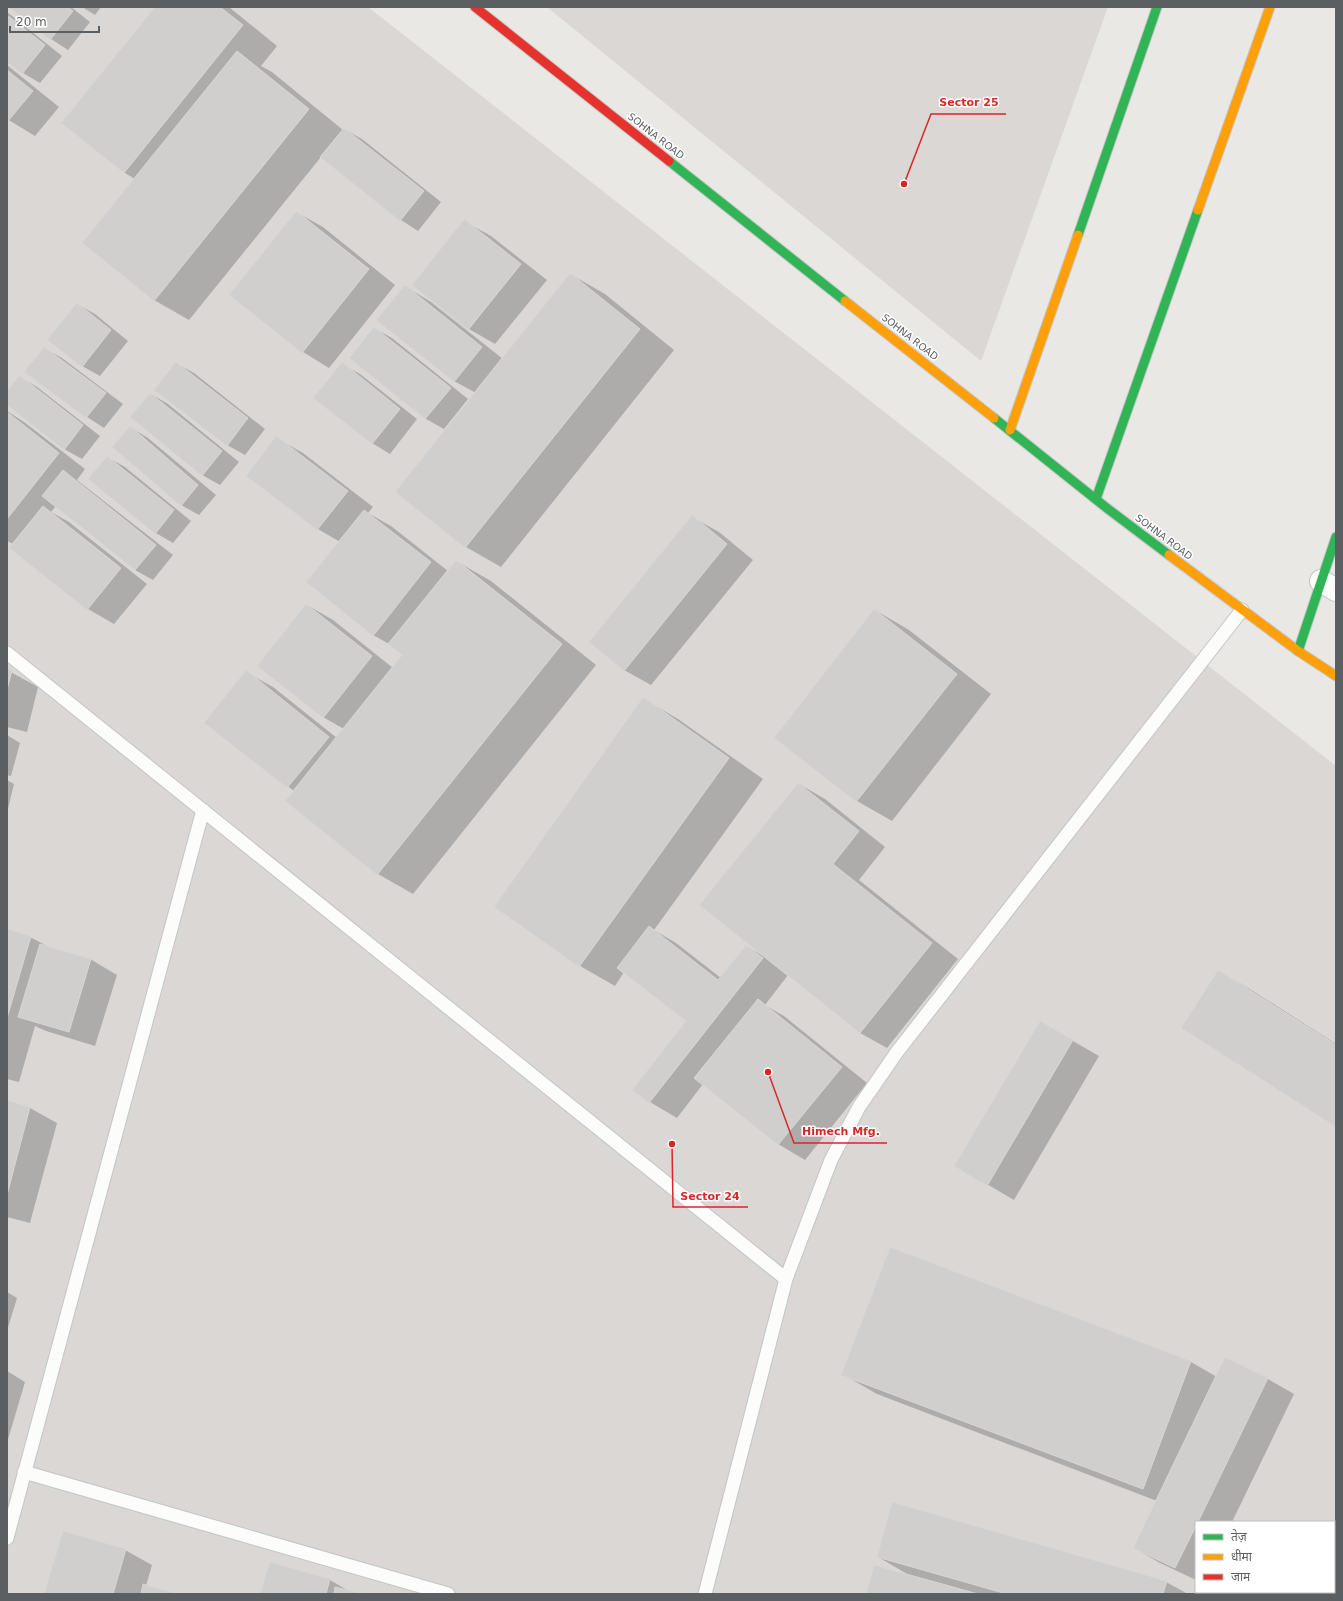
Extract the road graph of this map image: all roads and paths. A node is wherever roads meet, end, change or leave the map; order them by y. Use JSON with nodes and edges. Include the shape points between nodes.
{"nodes":[{"id":1,"x":475,"y":7,"type":"edge"},
{"id":2,"x":1157,"y":7,"type":"edge"},
{"id":3,"x":1270,"y":7,"type":"edge"},
{"id":4,"x":1010,"y":430,"type":"junction"},
{"id":5,"x":1096,"y":499,"type":"junction"},
{"id":6,"x":1336,"y":537,"type":"edge"},
{"id":7,"x":1329,"y":586,"type":"edge"},
{"id":8,"x":1242,"y":610,"type":"junction"},
{"id":9,"x":1298,"y":651,"type":"junction"},
{"id":10,"x":7,"y":653,"type":"edge"},
{"id":11,"x":1336,"y":676,"type":"edge"},
{"id":12,"x":203,"y":810,"type":"junction"},
{"id":13,"x":786,"y":1279,"type":"junction"},
{"id":14,"x":24,"y":1472,"type":"junction"},
{"id":15,"x":7,"y":1538,"type":"edge"},
{"id":16,"x":448,"y":1594,"type":"edge"},
{"id":17,"x":705,"y":1594,"type":"edge"}],
"edges":[{"from":1,"to":4,"type":"main road","name":"SOHNA ROAD"},
{"from":2,"to":4,"type":"main road"},
{"from":3,"to":5,"type":"main road"},
{"from":4,"to":5,"type":"main road","name":"SOHNA ROAD"},
{"from":5,"to":8,"type":"main road","name":"SOHNA ROAD"},
{"from":6,"to":7,"type":"main road"},
{"from":7,"to":9,"type":"main road"},
{"from":8,"to":9,"type":"main road","name":"SOHNA ROAD"},
{"from":8,"to":13,"type":"lane","via":[[897,1052],[859,1107],[831,1160]]},
{"from":9,"to":11,"type":"main road","name":"SOHNA ROAD"},
{"from":10,"to":12,"type":"lane"},
{"from":12,"to":13,"type":"lane"},
{"from":12,"to":14,"type":"lane"},
{"from":13,"to":17,"type":"lane"},
{"from":14,"to":15,"type":"lane"},
{"from":14,"to":16,"type":"lane"}]}
